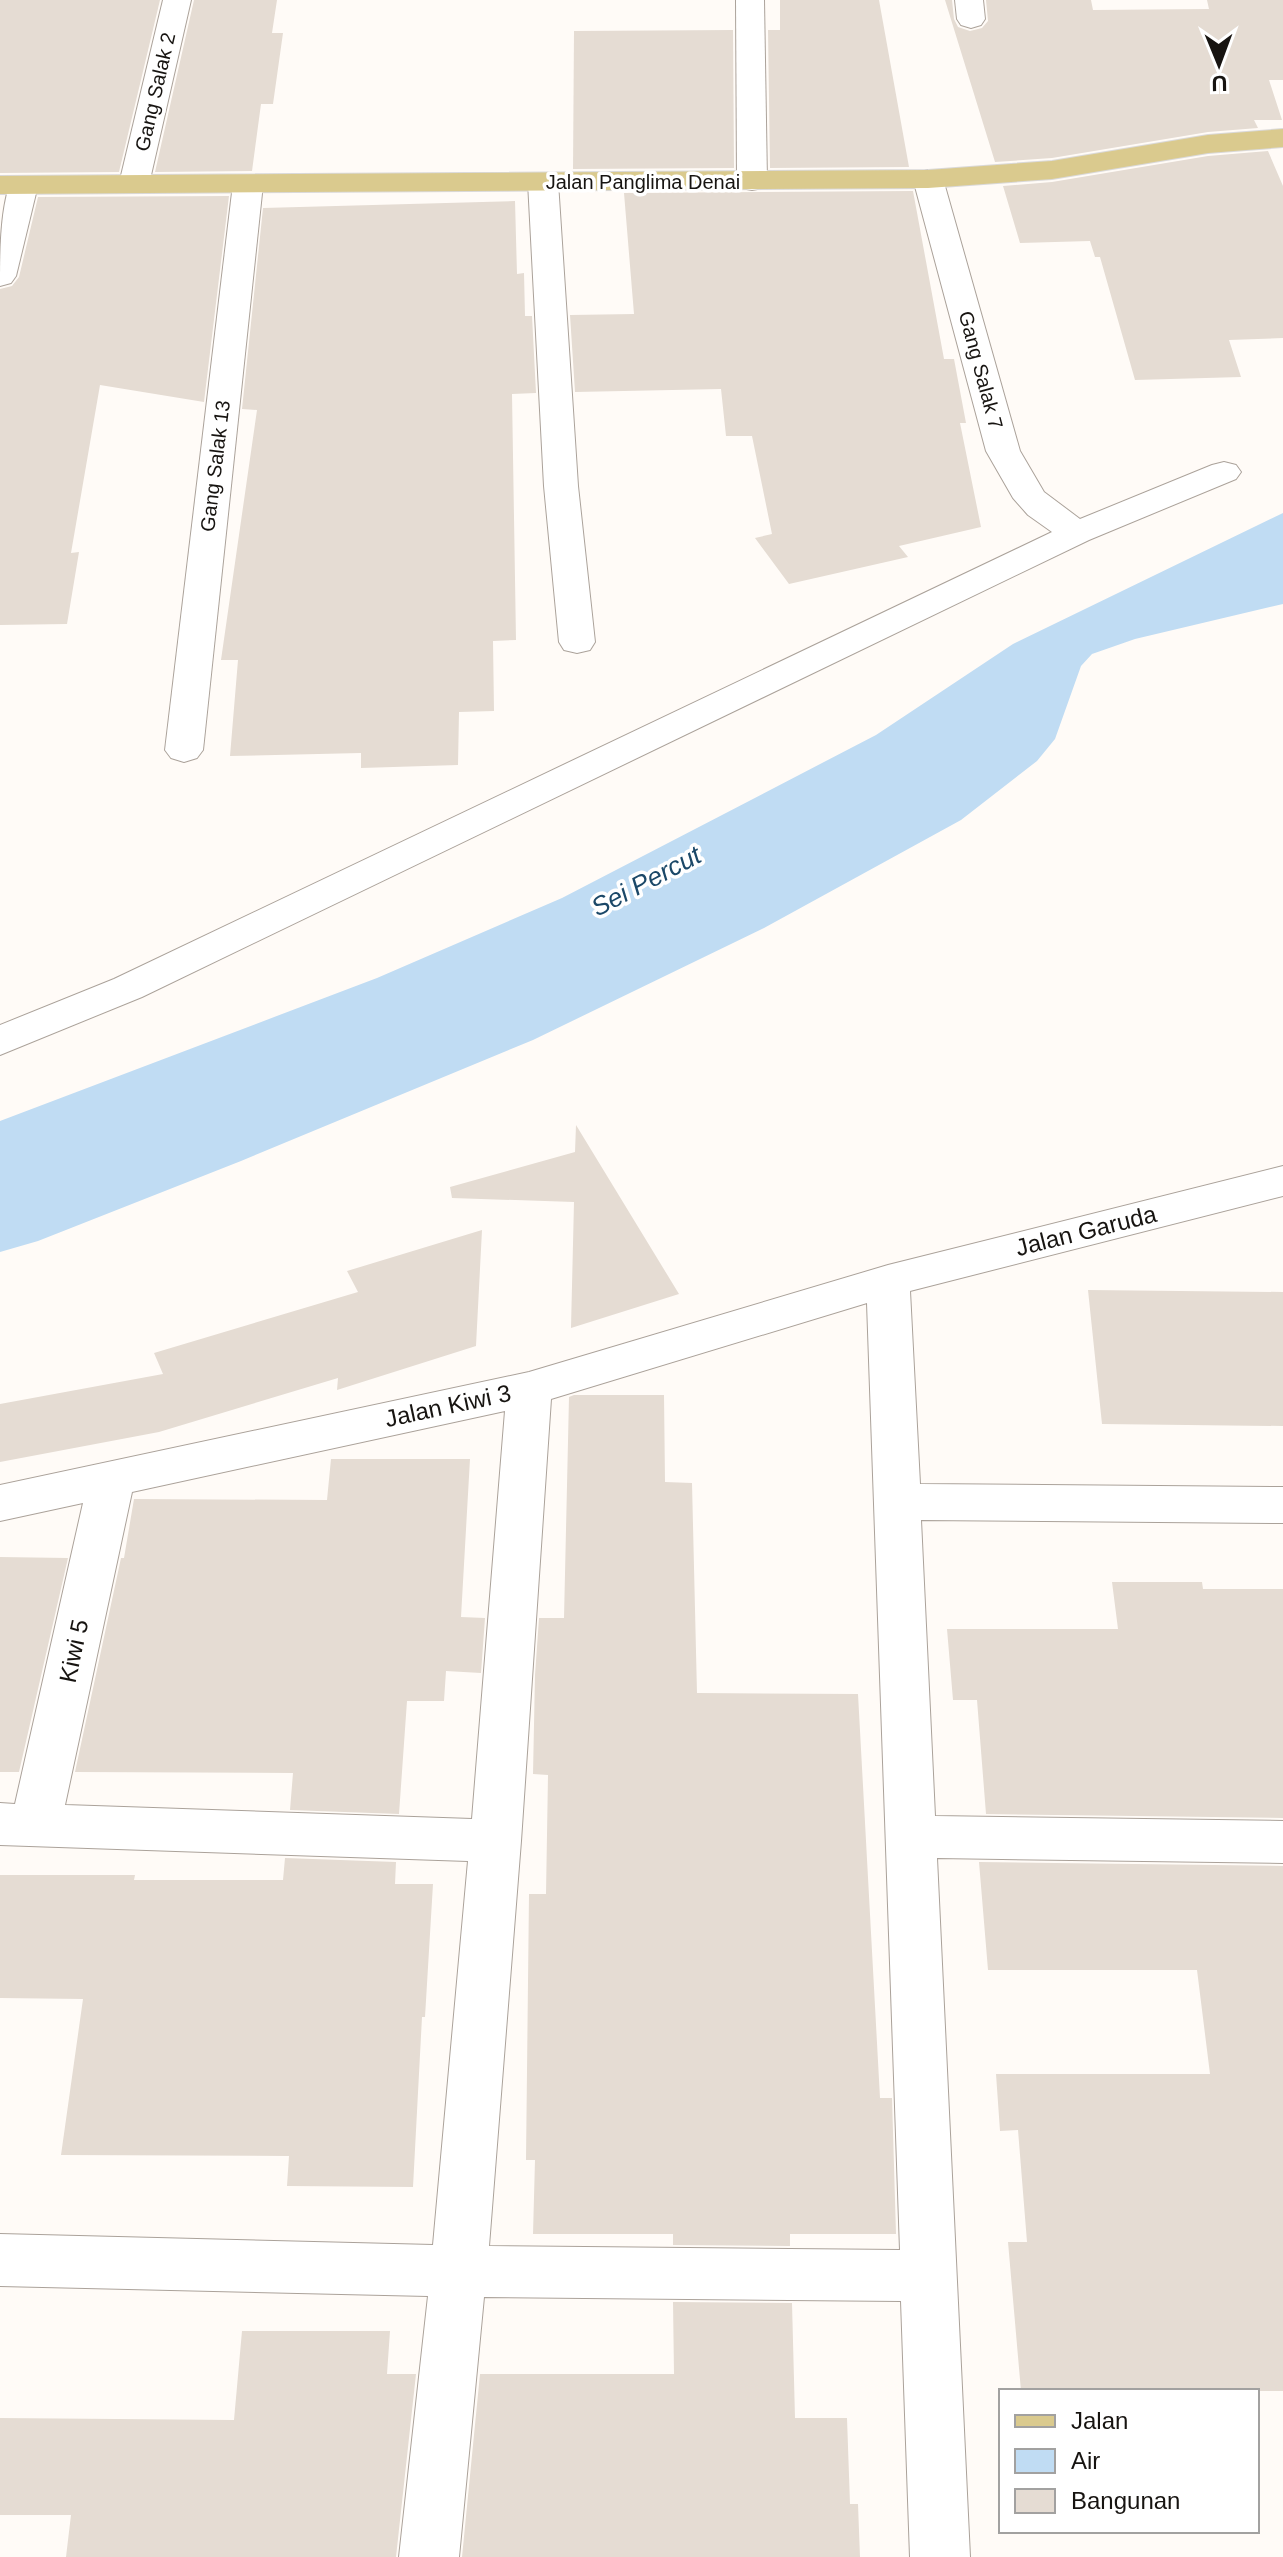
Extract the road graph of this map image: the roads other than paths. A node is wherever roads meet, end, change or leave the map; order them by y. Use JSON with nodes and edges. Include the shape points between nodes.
{"nodes":[{"id":1,"x":177,"y":0,"type":"edge"},
{"id":2,"x":750,"y":0,"type":"edge"},
{"id":3,"x":1283,"y":138,"type":"edge"},
{"id":4,"x":928,"y":179,"type":"junction"},
{"id":5,"x":752,"y":181,"type":"junction"},
{"id":6,"x":543,"y":182,"type":"junction"},
{"id":7,"x":134,"y":184,"type":"junction"},
{"id":8,"x":248,"y":184,"type":"junction"},
{"id":9,"x":12,"y":185,"type":"edge"},
{"id":10,"x":0,"y":276,"type":"edge"},
{"id":11,"x":1224,"y":472,"type":"dead end"},
{"id":12,"x":1077,"y":533,"type":"junction"},
{"id":13,"x":577,"y":642,"type":"dead end"},
{"id":14,"x":184,"y":750,"type":"dead end"},
{"id":15,"x":0,"y":1041,"type":"edge"},
{"id":16,"x":1283,"y":1181,"type":"edge"},
{"id":17,"x":888,"y":1281,"type":"junction"},
{"id":18,"x":529,"y":1389,"type":"junction"},
{"id":19,"x":112,"y":1478,"type":"junction"},
{"id":20,"x":897,"y":1502,"type":"junction"},
{"id":21,"x":0,"y":1503,"type":"edge"},
{"id":22,"x":1283,"y":1505,"type":"edge"},
{"id":23,"x":18,"y":1824,"type":"edge"},
{"id":24,"x":911,"y":1837,"type":"junction"},
{"id":25,"x":496,"y":1841,"type":"junction"},
{"id":26,"x":1283,"y":1842,"type":"edge"},
{"id":27,"x":0,"y":2260,"type":"edge"},
{"id":28,"x":460,"y":2271,"type":"junction"},
{"id":29,"x":929,"y":2276,"type":"junction"},
{"id":30,"x":429,"y":2557,"type":"edge"},
{"id":31,"x":940,"y":2557,"type":"edge"}],
"edges":[{"from":1,"to":7,"type":"street","name":"Gang Salak 2"},
{"from":2,"to":5,"type":"street"},
{"from":3,"to":4,"type":"main road","name":"Jalan Panglima Denai","via":[[1208,144],[1052,170]]},
{"from":4,"to":5,"type":"main road","name":"Jalan Panglima Denai"},
{"from":4,"to":12,"type":"street","name":"Gang Salak 7","via":[[1003,451],[1032,503]]},
{"from":5,"to":6,"type":"main road","name":"Jalan Panglima Denai"},
{"from":6,"to":8,"type":"main road","name":"Jalan Panglima Denai"},
{"from":6,"to":13,"type":"street","via":[[561,486]]},
{"from":7,"to":8,"type":"main road","name":"Jalan Panglima Denai"},
{"from":7,"to":9,"type":"main road","name":"Jalan Panglima Denai"},
{"from":8,"to":14,"type":"street","name":"Gang Salak 13"},
{"from":9,"to":10,"type":"street"},
{"from":11,"to":12,"type":"street"},
{"from":12,"to":15,"type":"street","via":[[142,982]]},
{"from":16,"to":17,"type":"street","name":"Jalan Garuda"},
{"from":17,"to":18,"type":"street","name":"Jalan Kiwi 3"},
{"from":17,"to":20,"type":"street"},
{"from":18,"to":19,"type":"street","name":"Jalan Kiwi 3"},
{"from":18,"to":25,"type":"street"},
{"from":19,"to":21,"type":"street","name":"Jalan Kiwi 3"},
{"from":19,"to":23,"type":"street","name":"Kiwi 5"},
{"from":20,"to":22,"type":"street"},
{"from":20,"to":24,"type":"street"},
{"from":23,"to":25,"type":"street"},
{"from":24,"to":26,"type":"street"},
{"from":24,"to":29,"type":"street"},
{"from":25,"to":28,"type":"street"},
{"from":27,"to":28,"type":"street"},
{"from":28,"to":29,"type":"street"},
{"from":28,"to":30,"type":"street"},
{"from":29,"to":31,"type":"street"}]}
